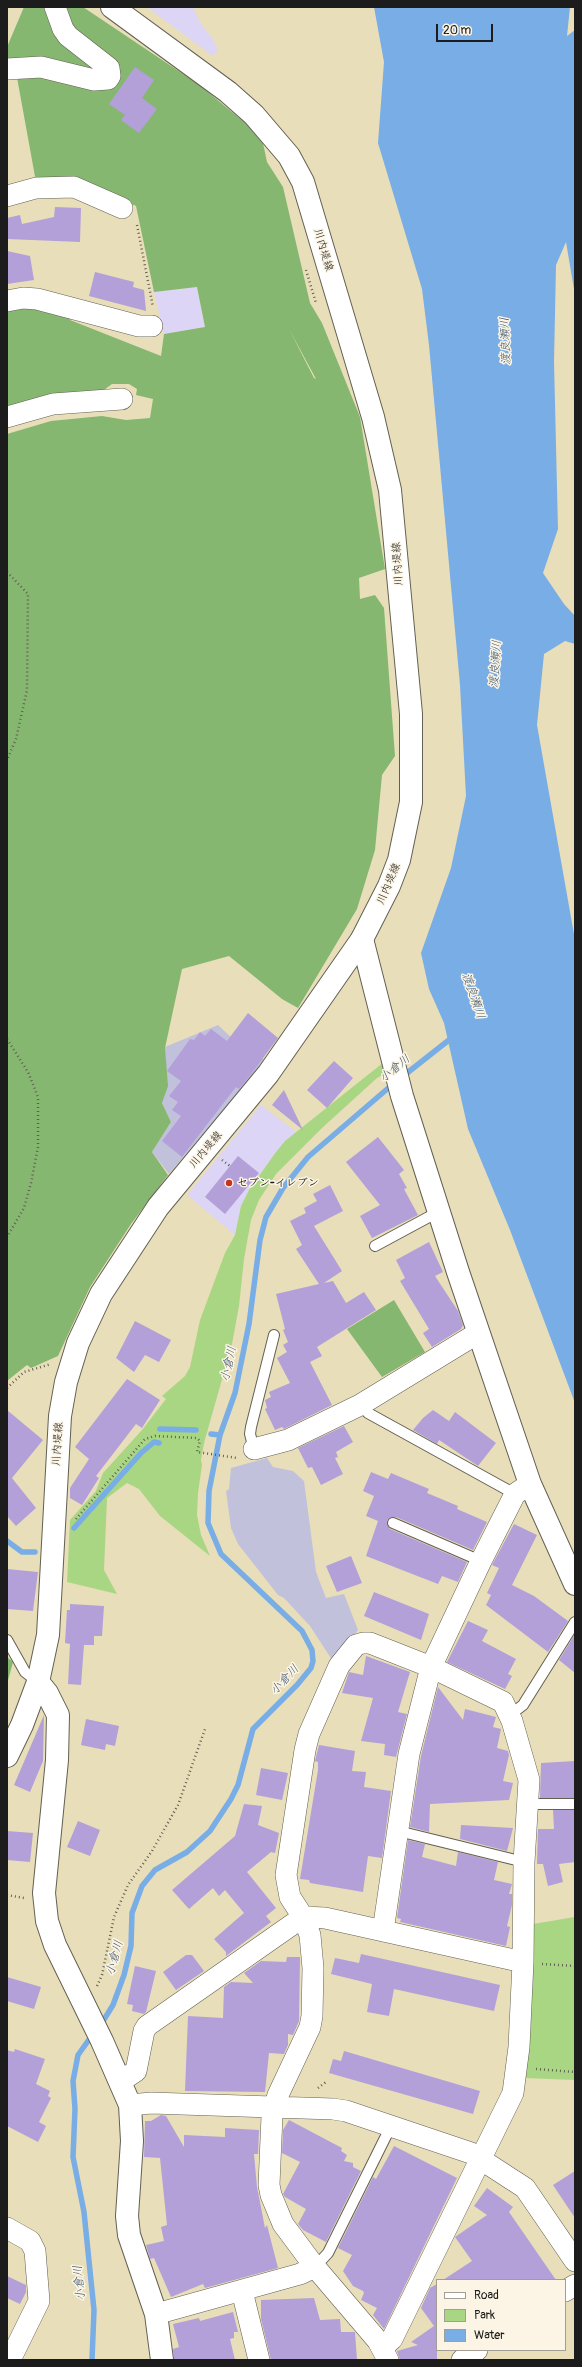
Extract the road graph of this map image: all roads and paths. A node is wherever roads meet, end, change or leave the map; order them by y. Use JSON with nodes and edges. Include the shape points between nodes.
{"nodes":[{"id":1,"x":55,"y":7,"type":"edge"},
{"id":2,"x":112,"y":7,"type":"edge"},
{"id":3,"x":7,"y":69,"type":"edge"},
{"id":4,"x":7,"y":196,"type":"edge"},
{"id":5,"x":122,"y":208,"type":"dead end"},
{"id":6,"x":137,"y":225,"type":"dead end"},
{"id":7,"x":7,"y":301,"type":"edge"},
{"id":8,"x":153,"y":320,"type":"joint"},
{"id":9,"x":122,"y":399,"type":"dead end"},
{"id":10,"x":7,"y":417,"type":"edge"},
{"id":11,"x":7,"y":572,"type":"edge"},
{"id":12,"x":7,"y":760,"type":"edge"},
{"id":13,"x":362,"y":939,"type":"junction"},
{"id":14,"x":7,"y":1039,"type":"edge"},
{"id":15,"x":438,"y":1212,"type":"junction"},
{"id":16,"x":7,"y":1237,"type":"edge"},
{"id":17,"x":375,"y":1246,"type":"dead end"},
{"id":18,"x":478,"y":1333,"type":"junction"},
{"id":19,"x":274,"y":1335,"type":"dead end"},
{"id":20,"x":74,"y":1356,"type":"junction"},
{"id":21,"x":7,"y":1388,"type":"edge"},
{"id":22,"x":360,"y":1405,"type":"junction"},
{"id":23,"x":246,"y":1454,"type":"junction"},
{"id":24,"x":523,"y":1489,"type":"junction"},
{"id":25,"x":72,"y":1523,"type":"dead end"},
{"id":26,"x":393,"y":1523,"type":"dead end"},
{"id":27,"x":481,"y":1561,"type":"junction"},
{"id":28,"x":575,"y":1584,"type":"edge"},
{"id":29,"x":575,"y":1622,"type":"edge"},
{"id":30,"x":7,"y":1640,"type":"edge"},
{"id":31,"x":431,"y":1667,"type":"junction"},
{"id":32,"x":38,"y":1682,"type":"junction"},
{"id":33,"x":510,"y":1715,"type":"junction"},
{"id":34,"x":205,"y":1729,"type":"dead end"},
{"id":35,"x":7,"y":1756,"type":"edge"},
{"id":36,"x":528,"y":1804,"type":"junction"},
{"id":37,"x":575,"y":1804,"type":"edge"},
{"id":38,"x":398,"y":1831,"type":"junction"},
{"id":39,"x":524,"y":1862,"type":"junction"},
{"id":40,"x":303,"y":1916,"type":"junction"},
{"id":41,"x":383,"y":1931,"type":"junction"},
{"id":42,"x":523,"y":1962,"type":"junction"},
{"id":43,"x":575,"y":1966,"type":"edge"},
{"id":44,"x":82,"y":1999,"type":"junction"},
{"id":45,"x":517,"y":2067,"type":"junction"},
{"id":46,"x":575,"y":2072,"type":"edge"},
{"id":47,"x":121,"y":2082,"type":"junction"},
{"id":48,"x":130,"y":2105,"type":"junction"},
{"id":49,"x":274,"y":2107,"type":"junction"},
{"id":50,"x":391,"y":2126,"type":"junction"},
{"id":51,"x":481,"y":2157,"type":"junction"},
{"id":52,"x":7,"y":2228,"type":"edge"},
{"id":53,"x":575,"y":2261,"type":"edge"},
{"id":54,"x":315,"y":2267,"type":"junction"},
{"id":55,"x":575,"y":2284,"type":"edge"},
{"id":56,"x":566,"y":2290,"type":"edge"},
{"id":57,"x":242,"y":2291,"type":"junction"},
{"id":58,"x":156,"y":2314,"type":"junction"},
{"id":59,"x":476,"y":2351,"type":"edge"},
{"id":60,"x":385,"y":2354,"type":"edge"},
{"id":61,"x":10,"y":2360,"type":"edge"},
{"id":62,"x":162,"y":2360,"type":"edge"},
{"id":63,"x":259,"y":2360,"type":"edge"},
{"id":64,"x":462,"y":2360,"type":"edge"}],
"edges":[{"from":1,"to":3,"type":"street","via":[[68,36],[109,68],[110,76],[103,81],[41,67]]},
{"from":2,"to":13,"type":"main road","name":"川内堤線","via":[[228,92],[266,127],[289,156],[303,182],[373,417],[390,490],[396,536],[411,714],[412,767],[411,802],[399,860]]},
{"from":4,"to":5,"type":"street","via":[[36,188],[74,187]]},
{"from":6,"to":8,"type":"path"},
{"from":7,"to":8,"type":"street","via":[[37,298],[139,326]]},
{"from":9,"to":10,"type":"street","via":[[53,404]]},
{"from":11,"to":12,"type":"path","via":[[28,594],[27,690],[16,739]]},
{"from":13,"to":15,"type":"main road","via":[[402,1096]]},
{"from":13,"to":20,"type":"main road","name":"川内堤線","via":[[272,1069],[158,1207],[136,1238],[101,1294],[80,1337]]},
{"from":14,"to":16,"type":"path","via":[[28,1072],[38,1097],[38,1146],[32,1183],[24,1208]]},
{"from":15,"to":17,"type":"lane"},
{"from":15,"to":18,"type":"main road"},
{"from":18,"to":22,"type":"street"},
{"from":18,"to":24,"type":"main road"},
{"from":19,"to":23,"type":"lane"},
{"from":20,"to":21,"type":"path","via":[[24,1372]]},
{"from":20,"to":32,"type":"main road","name":"川内堤線","via":[[60,1416],[50,1614]]},
{"from":22,"to":23,"type":"street","via":[[288,1440]]},
{"from":22,"to":24,"type":"lane","via":[[368,1413]]},
{"from":23,"to":25,"type":"path","via":[[228,1457],[197,1452],[200,1440],[198,1438],[154,1436],[145,1439]]},
{"from":24,"to":27,"type":"street"},
{"from":24,"to":28,"type":"main road"},
{"from":26,"to":27,"type":"lane"},
{"from":27,"to":31,"type":"street"},
{"from":29,"to":33,"type":"lane","via":[[523,1704]]},
{"from":30,"to":32,"type":"lane","via":[[25,1672]]},
{"from":31,"to":33,"type":"street","via":[[498,1698]]},
{"from":31,"to":38,"type":"street","via":[[409,1754]]},
{"from":31,"to":40,"type":"street","via":[[370,1643],[356,1645],[339,1666],[309,1734],[294,1813],[287,1886],[290,1897]]},
{"from":32,"to":35,"type":"main road","name":"川内堤線"},
{"from":32,"to":44,"type":"main road","via":[[58,1715],[57,1760],[44,1893],[46,1913],[55,1945]]},
{"from":33,"to":36,"type":"street","via":[[528,1773]]},
{"from":34,"to":44,"type":"path","via":[[178,1805],[152,1851],[128,1885],[114,1917],[98,1985]]},
{"from":36,"to":37,"type":"lane"},
{"from":36,"to":39,"type":"street"},
{"from":38,"to":39,"type":"lane"},
{"from":38,"to":41,"type":"street"},
{"from":39,"to":42,"type":"street"},
{"from":40,"to":41,"type":"street","via":[[325,1918]]},
{"from":40,"to":47,"type":"street","via":[[147,2026],[136,2071]]},
{"from":40,"to":49,"type":"street","via":[[310,1935],[313,1968],[312,2016],[310,2027]]},
{"from":41,"to":42,"type":"street"},
{"from":42,"to":43,"type":"path"},
{"from":42,"to":45,"type":"street"},
{"from":44,"to":47,"type":"main road"},
{"from":45,"to":46,"type":"path"},
{"from":45,"to":51,"type":"street","via":[[513,2093]]},
{"from":47,"to":48,"type":"main road"},
{"from":48,"to":49,"type":"street"},
{"from":48,"to":58,"type":"main road","via":[[132,2141],[127,2216],[134,2251]]},
{"from":49,"to":50,"type":"street","via":[[333,2109]]},
{"from":49,"to":54,"type":"street","via":[[271,2125],[271,2195],[283,2224]]},
{"from":50,"to":51,"type":"street"},
{"from":50,"to":54,"type":"lane","via":[[328,2253]]},
{"from":51,"to":53,"type":"street","via":[[525,2188]]},
{"from":51,"to":60,"type":"street"},
{"from":52,"to":61,"type":"street","via":[[30,2241],[35,2251],[39,2301]]},
{"from":54,"to":57,"type":"street"},
{"from":54,"to":60,"type":"street"},
{"from":55,"to":56,"type":"street"},
{"from":57,"to":58,"type":"street"},
{"from":57,"to":63,"type":"street"},
{"from":58,"to":62,"type":"main road"},
{"from":59,"to":64,"type":"street"}]}
